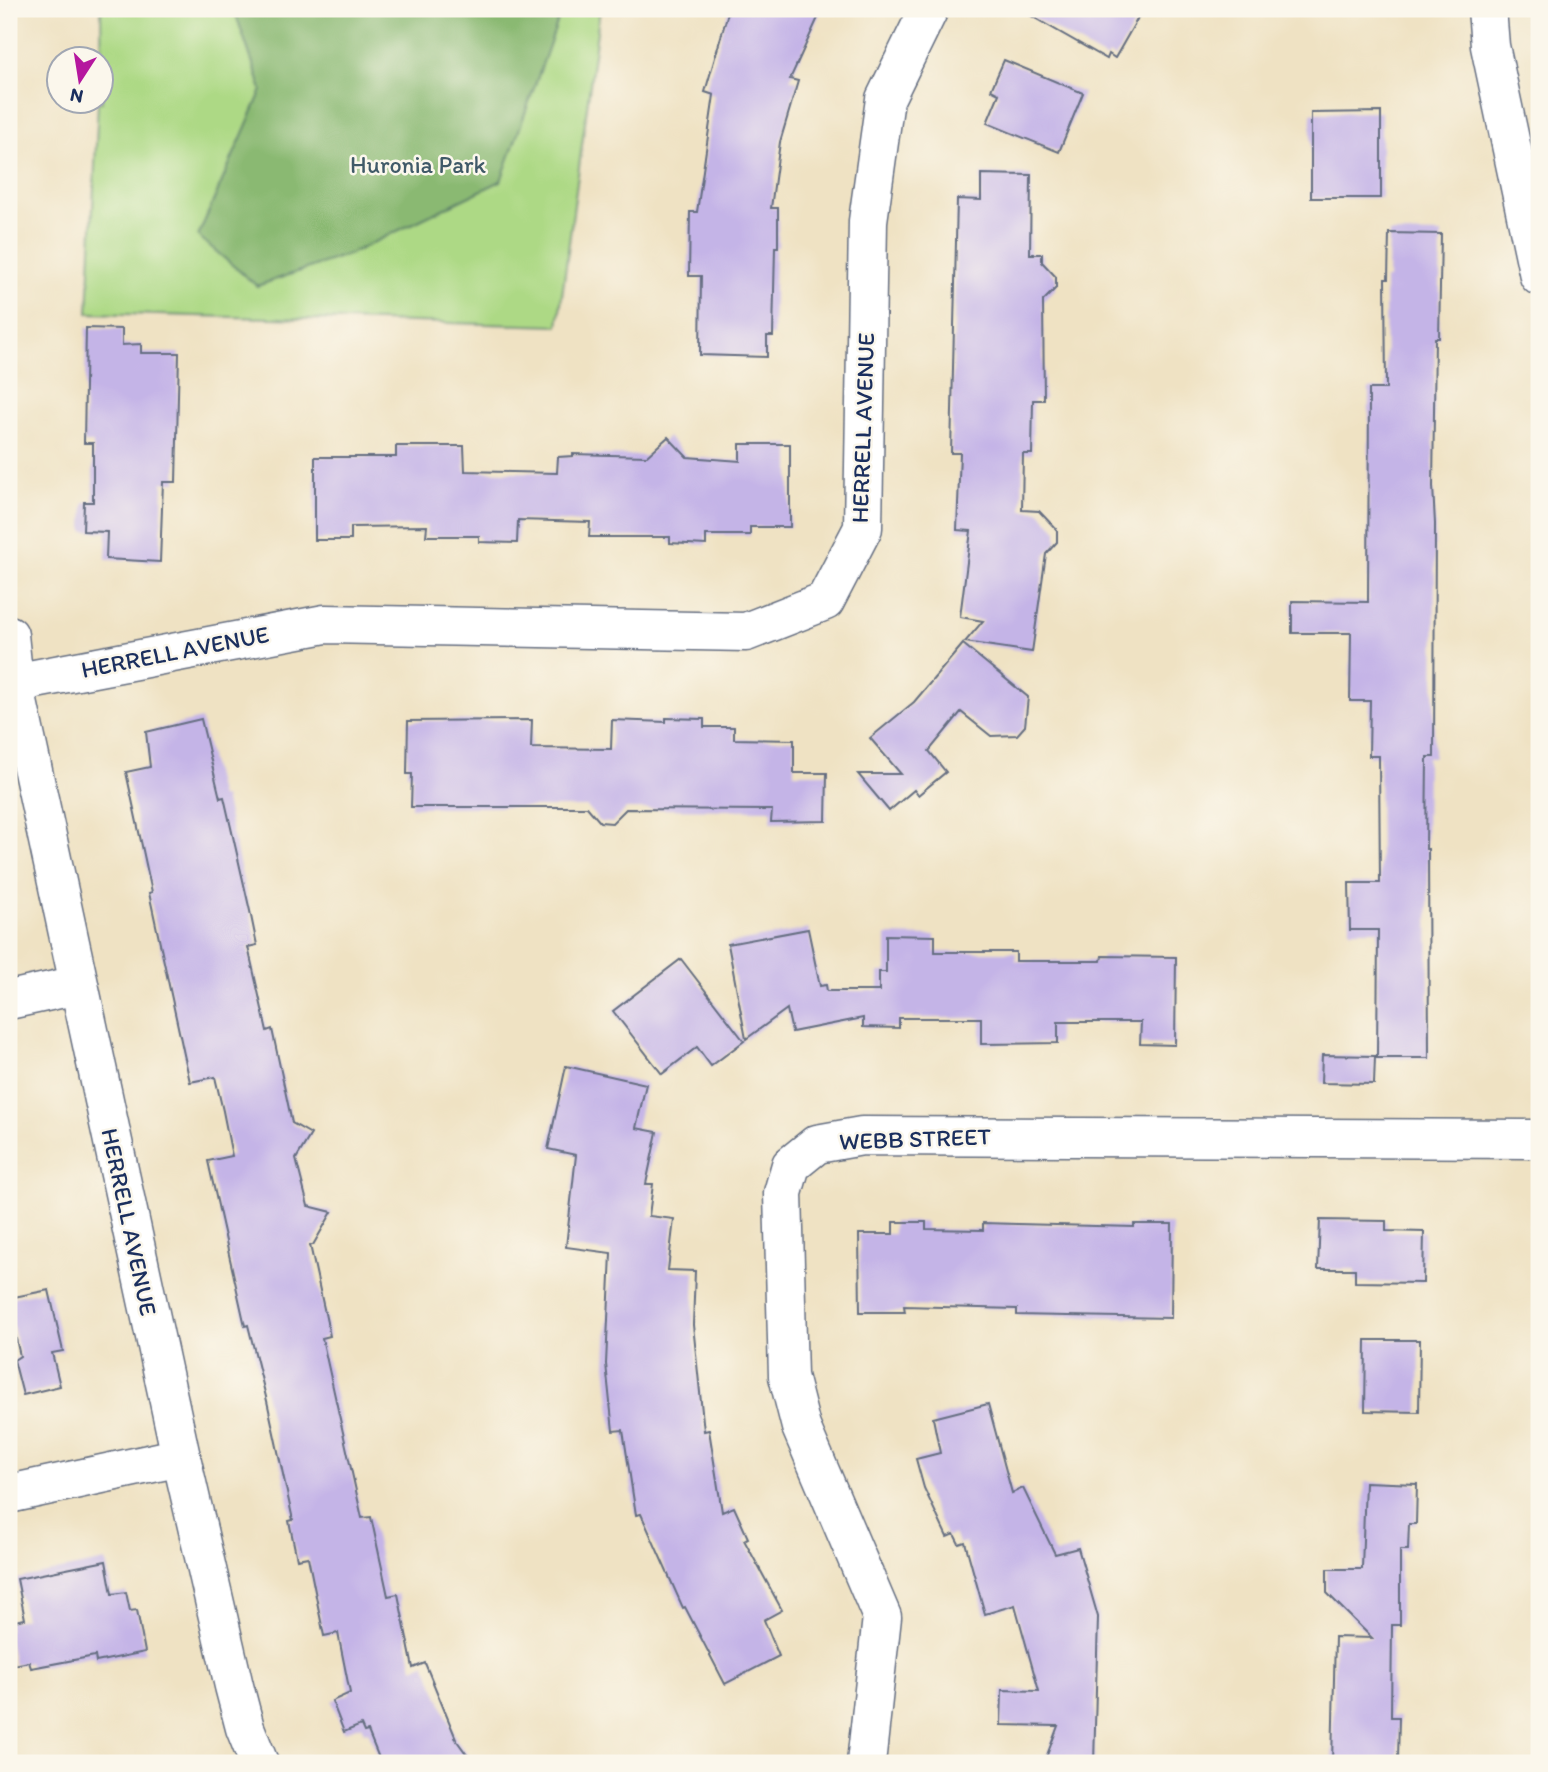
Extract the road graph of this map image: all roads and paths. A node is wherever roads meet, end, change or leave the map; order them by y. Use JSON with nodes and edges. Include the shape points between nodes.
{"nodes":[{"id":1,"x":929,"y":9,"type":"edge"},
{"id":2,"x":1487,"y":9,"type":"edge"},
{"id":3,"x":1539,"y":276,"type":"edge"},
{"id":4,"x":9,"y":635,"type":"edge"},
{"id":5,"x":15,"y":683,"type":"junction"},
{"id":6,"x":78,"y":985,"type":"junction"},
{"id":7,"x":9,"y":1000,"type":"edge"},
{"id":8,"x":1539,"y":1139,"type":"edge"},
{"id":9,"x":181,"y":1457,"type":"junction"},
{"id":10,"x":9,"y":1494,"type":"edge"},
{"id":11,"x":259,"y":1763,"type":"edge"},
{"id":12,"x":866,"y":1763,"type":"edge"}],
"edges":[{"from":1,"to":5,"type":"street","name":"HERRELL AVENUE","via":[[885,99],[868,221],[863,528],[825,601],[746,632],[325,624]]},
{"from":2,"to":3,"type":"street","via":[[1490,46]]},
{"from":4,"to":5,"type":"street"},
{"from":5,"to":6,"type":"street","name":"HERRELL AVENUE"},
{"from":6,"to":7,"type":"street"},
{"from":6,"to":9,"type":"street","name":"HERRELL AVENUE"},
{"from":8,"to":12,"type":"street","name":"WEBB STREET","via":[[862,1136],[817,1144],[791,1165],[783,1193],[788,1376],[801,1427],[882,1617]]},
{"from":9,"to":10,"type":"street"},
{"from":9,"to":11,"type":"street","name":"HERRELL AVENUE","via":[[234,1686]]}]}
